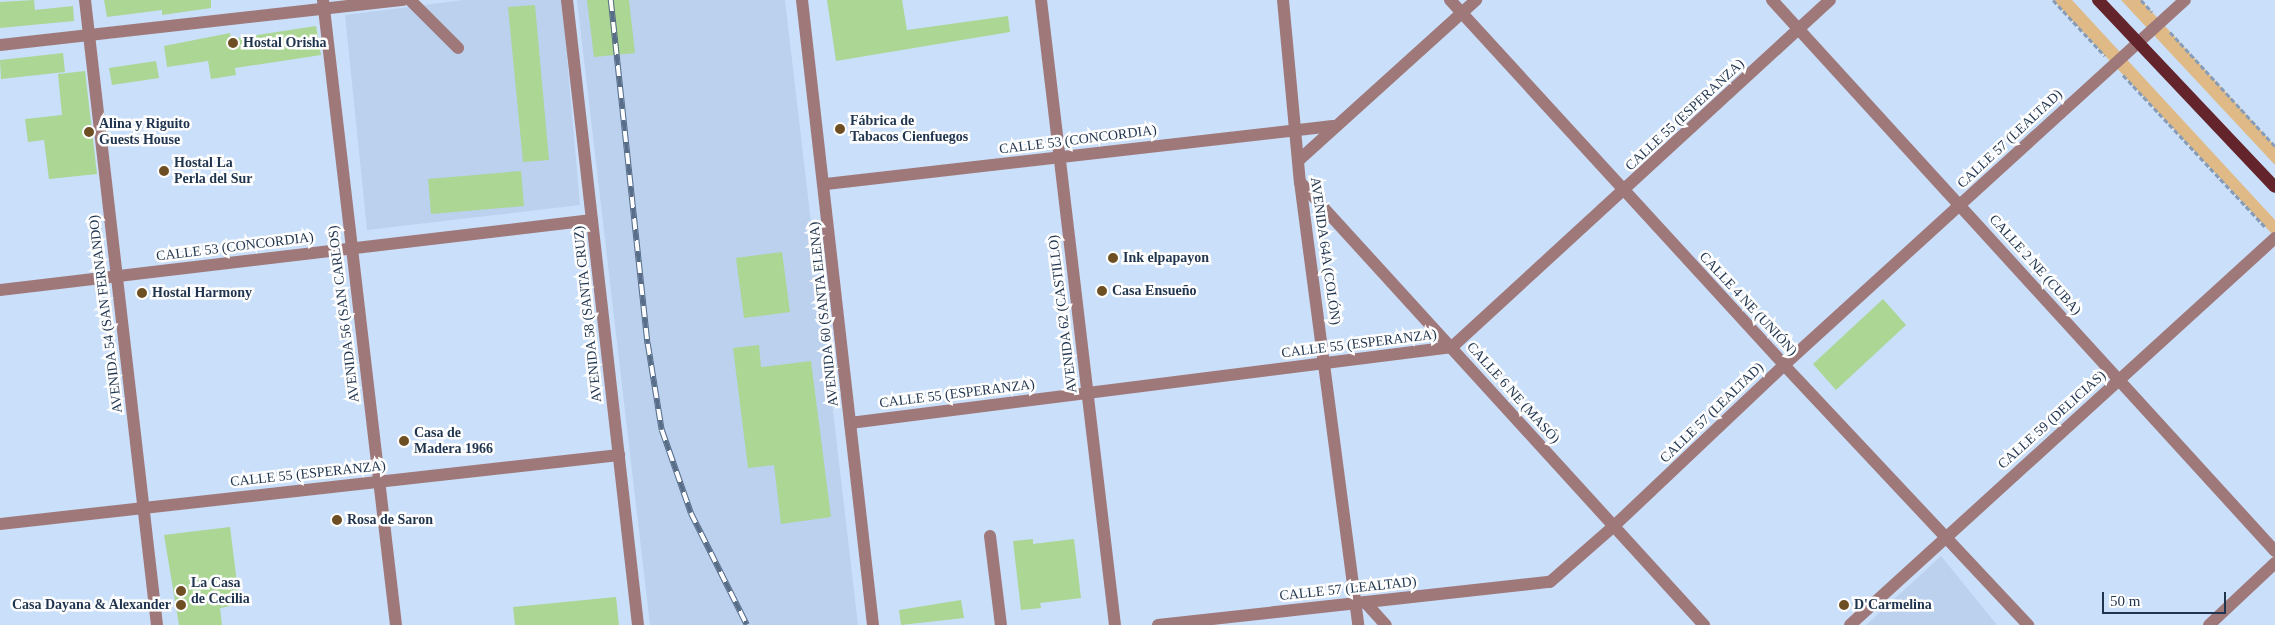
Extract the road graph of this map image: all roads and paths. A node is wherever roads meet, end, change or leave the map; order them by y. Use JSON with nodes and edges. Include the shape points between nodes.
{"nodes":[{"id":1,"x":86,"y":0,"type":"edge"},
{"id":2,"x":404,"y":0,"type":"edge"},
{"id":3,"x":410,"y":0,"type":"edge"},
{"id":4,"x":567,"y":0,"type":"edge"},
{"id":5,"x":802,"y":0,"type":"edge"},
{"id":6,"x":1041,"y":0,"type":"edge"},
{"id":7,"x":1283,"y":0,"type":"edge"},
{"id":8,"x":1450,"y":0,"type":"edge"},
{"id":9,"x":1476,"y":0,"type":"edge"},
{"id":10,"x":1772,"y":0,"type":"edge"},
{"id":11,"x":1830,"y":0,"type":"edge"},
{"id":12,"x":2053,"y":0,"type":"edge"},
{"id":13,"x":2098,"y":0,"type":"edge"},
{"id":14,"x":2141,"y":0,"type":"edge"},
{"id":15,"x":2184,"y":0,"type":"edge"},
{"id":16,"x":324,"y":5,"type":"edge"},
{"id":17,"x":1462,"y":13,"type":"junction"},
{"id":18,"x":2161,"y":21,"type":"junction"},
{"id":19,"x":1799,"y":30,"type":"junction"},
{"id":20,"x":90,"y":36,"type":"junction"},
{"id":21,"x":2136,"y":42,"type":"junction"},
{"id":22,"x":0,"y":45,"type":"edge"},
{"id":23,"x":458,"y":48,"type":"dead end"},
{"id":24,"x":2112,"y":64,"type":"junction"},
{"id":25,"x":1333,"y":126,"type":"junction"},
{"id":26,"x":1296,"y":129,"type":"junction"},
{"id":27,"x":2275,"y":146,"type":"edge"},
{"id":28,"x":1060,"y":157,"type":"junction"},
{"id":29,"x":1299,"y":160,"type":"junction"},
{"id":30,"x":1300,"y":182,"type":"junction"},
{"id":31,"x":826,"y":184,"type":"junction"},
{"id":32,"x":2275,"y":187,"type":"edge"},
{"id":33,"x":1624,"y":191,"type":"junction"},
{"id":34,"x":1961,"y":206,"type":"junction"},
{"id":35,"x":592,"y":220,"type":"junction"},
{"id":36,"x":2272,"y":234,"type":"edge"},
{"id":37,"x":352,"y":247,"type":"junction"},
{"id":38,"x":117,"y":278,"type":"junction"},
{"id":39,"x":0,"y":290,"type":"edge"},
{"id":40,"x":1452,"y":347,"type":"junction"},
{"id":41,"x":1326,"y":363,"type":"junction"},
{"id":42,"x":1784,"y":365,"type":"junction"},
{"id":43,"x":2119,"y":380,"type":"junction"},
{"id":44,"x":1087,"y":393,"type":"junction"},
{"id":45,"x":850,"y":423,"type":"junction"},
{"id":46,"x":619,"y":455,"type":"junction"},
{"id":47,"x":379,"y":481,"type":"junction"},
{"id":48,"x":144,"y":508,"type":"junction"},
{"id":49,"x":0,"y":524,"type":"edge"},
{"id":50,"x":1614,"y":526,"type":"junction"},
{"id":51,"x":990,"y":536,"type":"dead end"},
{"id":52,"x":1944,"y":536,"type":"junction"},
{"id":53,"x":2275,"y":551,"type":"edge"},
{"id":54,"x":2275,"y":563,"type":"edge"},
{"id":55,"x":1361,"y":603,"type":"junction"},
{"id":56,"x":157,"y":625,"type":"edge"},
{"id":57,"x":396,"y":625,"type":"edge"},
{"id":58,"x":638,"y":625,"type":"edge"},
{"id":59,"x":873,"y":625,"type":"edge"},
{"id":60,"x":1001,"y":625,"type":"edge"},
{"id":61,"x":1115,"y":625,"type":"edge"},
{"id":62,"x":1158,"y":625,"type":"edge"},
{"id":63,"x":1358,"y":625,"type":"edge"},
{"id":64,"x":1386,"y":625,"type":"edge"},
{"id":65,"x":1704,"y":625,"type":"edge"},
{"id":66,"x":1850,"y":625,"type":"edge"},
{"id":67,"x":2028,"y":625,"type":"edge"},
{"id":68,"x":2209,"y":625,"type":"edge"}],
"edges":[{"from":1,"to":20,"type":"street","name":"AVENIDA 54 (SAN FERNANDO)"},
{"from":2,"to":16,"type":"street"},
{"from":3,"to":23,"type":"street"},
{"from":4,"to":35,"type":"street","name":"AVENIDA 58 (SANTA CRUZ)"},
{"from":5,"to":31,"type":"street","name":"AVENIDA 60 (SANTA ELENA)"},
{"from":6,"to":28,"type":"street","name":"AVENIDA 62 (CASTILLO)"},
{"from":7,"to":26,"type":"street","name":"AVENIDA 64A (COLÓN)"},
{"from":8,"to":17,"type":"street","name":"CALLE 4 NE (UNIÓN)"},
{"from":9,"to":17,"type":"street"},
{"from":10,"to":19,"type":"street","name":"CALLE 2 NE (CUBA)"},
{"from":11,"to":19,"type":"street","name":"CALLE 55 (ESPERANZA)"},
{"from":12,"to":24,"type":"path"},
{"from":13,"to":21,"type":"main road"},
{"from":14,"to":18,"type":"path"},
{"from":15,"to":18,"type":"street","name":"CALLE 57 (LEALTAD)"},
{"from":16,"to":20,"type":"street"},
{"from":16,"to":37,"type":"street","name":"AVENIDA 56 (SAN CARLOS)"},
{"from":17,"to":25,"type":"street"},
{"from":17,"to":33,"type":"street","name":"CALLE 4 NE (UNIÓN)"},
{"from":18,"to":21,"type":"street","name":"CALLE 57 (LEALTAD)"},
{"from":18,"to":27,"type":"path"},
{"from":19,"to":33,"type":"street","name":"CALLE 55 (ESPERANZA)"},
{"from":19,"to":34,"type":"street","name":"CALLE 2 NE (CUBA)"},
{"from":20,"to":22,"type":"street"},
{"from":20,"to":38,"type":"street","name":"AVENIDA 54 (SAN FERNANDO)"},
{"from":21,"to":24,"type":"street","name":"CALLE 57 (LEALTAD)"},
{"from":21,"to":32,"type":"main road"},
{"from":24,"to":34,"type":"street","name":"CALLE 57 (LEALTAD)"},
{"from":24,"to":36,"type":"path"},
{"from":25,"to":26,"type":"street","name":"CALLE 53 (CONCORDIA)"},
{"from":25,"to":29,"type":"street"},
{"from":26,"to":28,"type":"street","name":"CALLE 53 (CONCORDIA)"},
{"from":26,"to":29,"type":"street","name":"AVENIDA 64A (COLÓN)"},
{"from":28,"to":31,"type":"street","name":"CALLE 53 (CONCORDIA)"},
{"from":28,"to":44,"type":"street","name":"AVENIDA 62 (CASTILLO)"},
{"from":29,"to":30,"type":"street","name":"AVENIDA 64A (COLÓN)"},
{"from":30,"to":40,"type":"street","name":"CALLE 6 NE (MASÓ)"},
{"from":30,"to":41,"type":"street","name":"AVENIDA 64A (COLÓN)"},
{"from":31,"to":45,"type":"street","name":"AVENIDA 60 (SANTA ELENA)"},
{"from":33,"to":40,"type":"street","name":"CALLE 55 (ESPERANZA)"},
{"from":33,"to":42,"type":"street","name":"CALLE 4 NE (UNIÓN)"},
{"from":34,"to":42,"type":"street","name":"CALLE 57 (LEALTAD)"},
{"from":34,"to":43,"type":"street","name":"CALLE 2 NE (CUBA)"},
{"from":35,"to":37,"type":"street","name":"CALLE 53 (CONCORDIA)"},
{"from":35,"to":46,"type":"street","name":"AVENIDA 58 (SANTA CRUZ)"},
{"from":36,"to":43,"type":"street","name":"CALLE 59 (DELICIAS)"},
{"from":37,"to":38,"type":"street","name":"CALLE 53 (CONCORDIA)"},
{"from":37,"to":47,"type":"street","name":"AVENIDA 56 (SAN CARLOS)"},
{"from":38,"to":39,"type":"street","name":"CALLE 53 (CONCORDIA)"},
{"from":38,"to":48,"type":"street","name":"AVENIDA 54 (SAN FERNANDO)"},
{"from":40,"to":41,"type":"street","name":"CALLE 55 (ESPERANZA)"},
{"from":40,"to":50,"type":"street","name":"CALLE 6 NE (MASÓ)"},
{"from":41,"to":44,"type":"street","name":"CALLE 55 (ESPERANZA)"},
{"from":41,"to":55,"type":"street","name":"AVENIDA 64A (COLÓN)"},
{"from":42,"to":50,"type":"street","name":"CALLE 57 (LEALTAD)"},
{"from":42,"to":52,"type":"street","name":"CALLE 4 NE (UNIÓN)"},
{"from":43,"to":52,"type":"street","name":"CALLE 59 (DELICIAS)"},
{"from":43,"to":53,"type":"street","name":"CALLE 2 NE (CUBA)"},
{"from":44,"to":45,"type":"street","name":"CALLE 55 (ESPERANZA)"},
{"from":44,"to":61,"type":"street","name":"AVENIDA 62 (CASTILLO)"},
{"from":45,"to":59,"type":"street","name":"AVENIDA 60 (SANTA ELENA)"},
{"from":46,"to":47,"type":"street","name":"CALLE 55 (ESPERANZA)"},
{"from":46,"to":58,"type":"street","name":"AVENIDA 58 (SANTA CRUZ)"},
{"from":47,"to":48,"type":"street","name":"CALLE 55 (ESPERANZA)"},
{"from":47,"to":57,"type":"street","name":"AVENIDA 56 (SAN CARLOS)"},
{"from":48,"to":49,"type":"street","name":"CALLE 55 (ESPERANZA)"},
{"from":48,"to":56,"type":"street","name":"AVENIDA 54 (SAN FERNANDO)"},
{"from":50,"to":55,"type":"street","name":"CALLE 57 (LEALTAD)","via":[[1550,582]]},
{"from":50,"to":65,"type":"street","name":"CALLE 6 NE (MASÓ)"},
{"from":51,"to":60,"type":"street"},
{"from":52,"to":66,"type":"street","name":"CALLE 59 (DELICIAS)"},
{"from":52,"to":67,"type":"street","name":"CALLE 4 NE (UNIÓN)"},
{"from":54,"to":68,"type":"street"},
{"from":55,"to":62,"type":"street","name":"CALLE 57 (LEALTAD)"},
{"from":55,"to":63,"type":"street","name":"AVENIDA 64A (COLÓN)"},
{"from":55,"to":64,"type":"street"}]}
